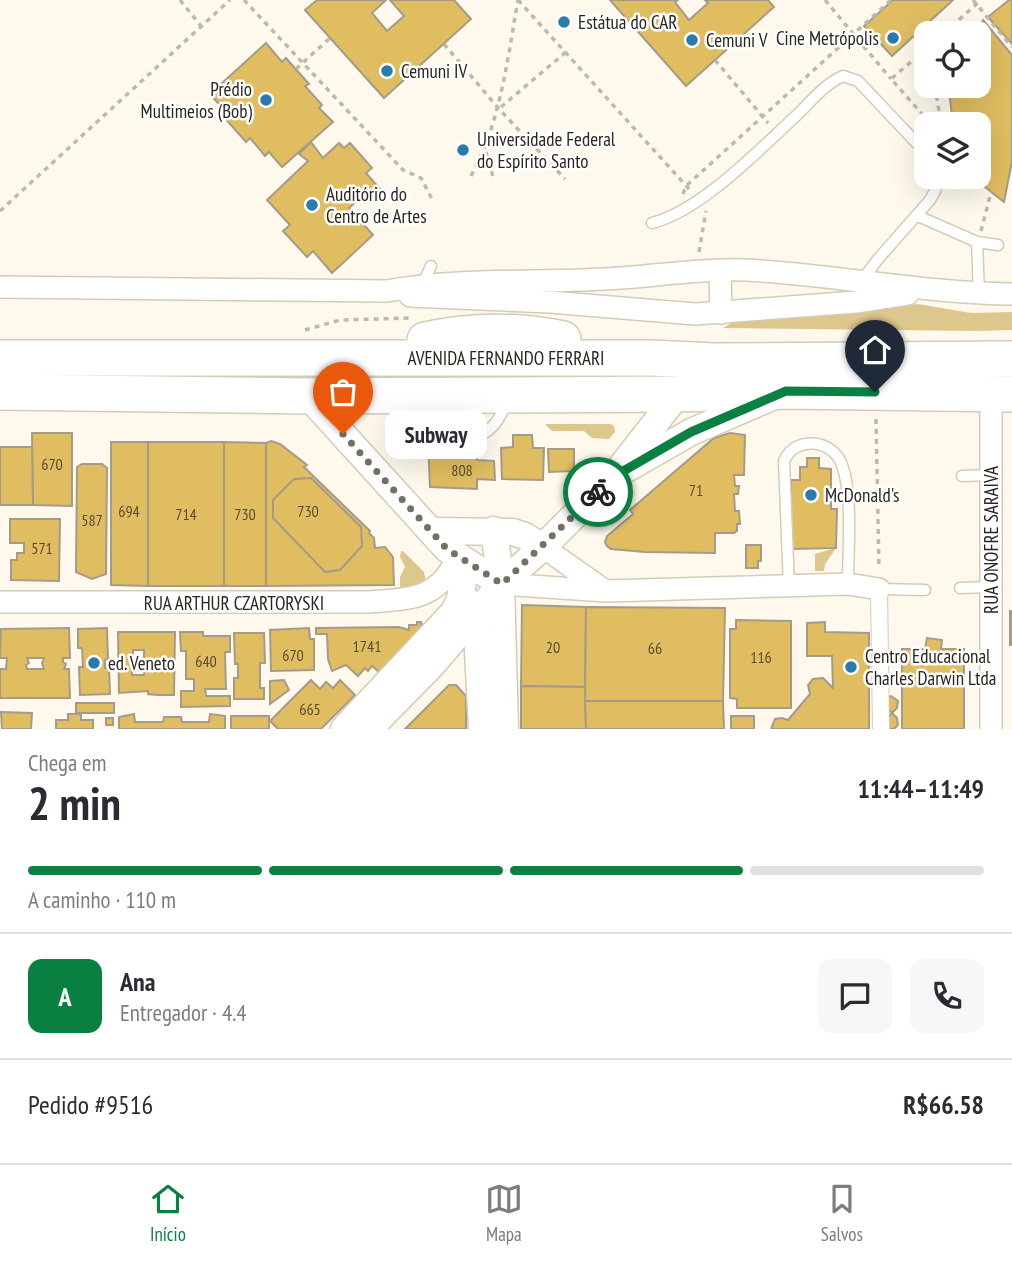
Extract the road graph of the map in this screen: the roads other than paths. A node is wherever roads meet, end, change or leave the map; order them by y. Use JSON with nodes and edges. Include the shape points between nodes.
{"nodes":[{"id":1,"x":914,"y":140,"type":"edge"},
{"id":2,"x":935,"y":189,"type":"edge"},
{"id":3,"x":918,"y":216,"type":"junction"},
{"id":4,"x":652,"y":223,"type":"dead end"},
{"id":5,"x":977,"y":242,"type":"junction"},
{"id":6,"x":998,"y":245,"type":"dead end"},
{"id":7,"x":720,"y":271,"type":"junction"},
{"id":8,"x":605,"y":279,"type":"junction"},
{"id":9,"x":861,"y":281,"type":"junction"},
{"id":10,"x":423,"y":283,"type":"junction"},
{"id":11,"x":0,"y":286,"type":"edge"},
{"id":12,"x":927,"y":291,"type":"junction"},
{"id":13,"x":978,"y":294,"type":"junction"},
{"id":14,"x":1012,"y":294,"type":"edge"},
{"id":15,"x":856,"y":303,"type":"junction"},
{"id":16,"x":604,"y":308,"type":"junction"},
{"id":17,"x":721,"y":313,"type":"junction"},
{"id":18,"x":0,"y":358,"type":"edge"},
{"id":19,"x":651,"y":358,"type":"junction"},
{"id":20,"x":1012,"y":359,"type":"edge"},
{"id":21,"x":786,"y":391,"type":"junction"},
{"id":22,"x":0,"y":392,"type":"edge"},
{"id":23,"x":1001,"y":393,"type":"edge"},
{"id":24,"x":677,"y":394,"type":"junction"},
{"id":25,"x":308,"y":396,"type":"junction"},
{"id":26,"x":990,"y":475,"type":"junction"},
{"id":27,"x":961,"y":476,"type":"dead end"},
{"id":28,"x":613,"y":477,"type":"junction"},
{"id":29,"x":494,"y":530,"type":"junction"},
{"id":30,"x":543,"y":547,"type":"junction"},
{"id":31,"x":449,"y":556,"type":"junction"},
{"id":32,"x":848,"y":583,"type":"junction"},
{"id":33,"x":502,"y":584,"type":"junction"},
{"id":34,"x":789,"y":586,"type":"junction"},
{"id":35,"x":991,"y":587,"type":"junction"},
{"id":36,"x":960,"y":588,"type":"dead end"},
{"id":37,"x":880,"y":589,"type":"junction"},
{"id":38,"x":925,"y":590,"type":"dead end"},
{"id":39,"x":606,"y":591,"type":"junction"},
{"id":40,"x":0,"y":602,"type":"edge"},
{"id":41,"x":476,"y":612,"type":"junction"},
{"id":42,"x":430,"y":666,"type":"junction"},
{"id":43,"x":481,"y":681,"type":"junction"},
{"id":44,"x":344,"y":729,"type":"edge"},
{"id":45,"x":369,"y":729,"type":"edge"},
{"id":46,"x":482,"y":729,"type":"edge"},
{"id":47,"x":505,"y":729,"type":"edge"},
{"id":48,"x":881,"y":729,"type":"edge"},
{"id":49,"x":991,"y":729,"type":"edge"}],
"edges":[{"from":1,"to":4,"type":"lane","via":[[858,81],[843,76],[828,84],[699,201],[676,216]]},
{"from":2,"to":3,"type":"lane"},
{"from":3,"to":5,"type":"lane"},
{"from":3,"to":9,"type":"lane"},
{"from":5,"to":6,"type":"lane"},
{"from":5,"to":13,"type":"lane"},
{"from":7,"to":8,"type":"street"},
{"from":7,"to":9,"type":"street"},
{"from":7,"to":17,"type":"street"},
{"from":8,"to":10,"type":"street"},
{"from":8,"to":16,"type":"street"},
{"from":9,"to":12,"type":"street"},
{"from":9,"to":15,"type":"lane"},
{"from":10,"to":11,"type":"street","via":[[387,291]]},
{"from":10,"to":16,"type":"street"},
{"from":12,"to":13,"type":"street"},
{"from":12,"to":15,"type":"street"},
{"from":13,"to":14,"type":"street"},
{"from":15,"to":17,"type":"street"},
{"from":16,"to":17,"type":"street"},
{"from":18,"to":19,"type":"main road","via":[[357,358],[464,333],[505,332]]},
{"from":19,"to":20,"type":"main road","via":[[714,362]]},
{"from":19,"to":24,"type":"main road","via":[[672,374]]},
{"from":21,"to":23,"type":"main road","name":"AVENIDA FERNANDO FERRARI"},
{"from":21,"to":24,"type":"main road","name":"AVENIDA FERNANDO FERRARI"},
{"from":21,"to":28,"type":"street","via":[[691,432]]},
{"from":22,"to":25,"type":"main road","name":"AVENIDA FERNANDO FERRARI"},
{"from":23,"to":26,"type":"street","name":"RUA ONOFRE SARAIVA"},
{"from":24,"to":25,"type":"main road","name":"AVENIDA FERNANDO FERRARI"},
{"from":24,"to":28,"type":"street"},
{"from":25,"to":31,"type":"street"},
{"from":26,"to":27,"type":"lane"},
{"from":26,"to":35,"type":"street","name":"RUA ONOFRE SARAIVA"},
{"from":28,"to":30,"type":"street"},
{"from":29,"to":30,"type":"street","via":[[525,536]]},
{"from":29,"to":31,"type":"street"},
{"from":29,"to":33,"type":"street"},
{"from":30,"to":33,"type":"street"},
{"from":30,"to":39,"type":"street"},
{"from":31,"to":33,"type":"street"},
{"from":31,"to":40,"type":"street","name":"RUA ARTHUR CZARTORYSKI","via":[[448,576],[423,595],[406,599]]},
{"from":31,"to":41,"type":"street"},
{"from":31,"to":44,"type":"street","via":[[460,599],[454,612]]},
{"from":32,"to":34,"type":"street"},
{"from":32,"to":34,"type":"lane","via":[[848,496],[842,465],[829,448],[803,443],[787,453],[784,461]]},
{"from":32,"to":37,"type":"street"},
{"from":33,"to":39,"type":"street"},
{"from":33,"to":41,"type":"street"},
{"from":33,"to":47,"type":"street"},
{"from":34,"to":39,"type":"street"},
{"from":35,"to":36,"type":"lane"},
{"from":35,"to":49,"type":"street","name":"RUA ONOFRE SARAIVA"},
{"from":37,"to":38,"type":"lane"},
{"from":37,"to":48,"type":"street"},
{"from":41,"to":42,"type":"street"},
{"from":41,"to":43,"type":"street"},
{"from":42,"to":43,"type":"street","via":[[456,663]]},
{"from":42,"to":45,"type":"street"},
{"from":43,"to":46,"type":"street"}]}
